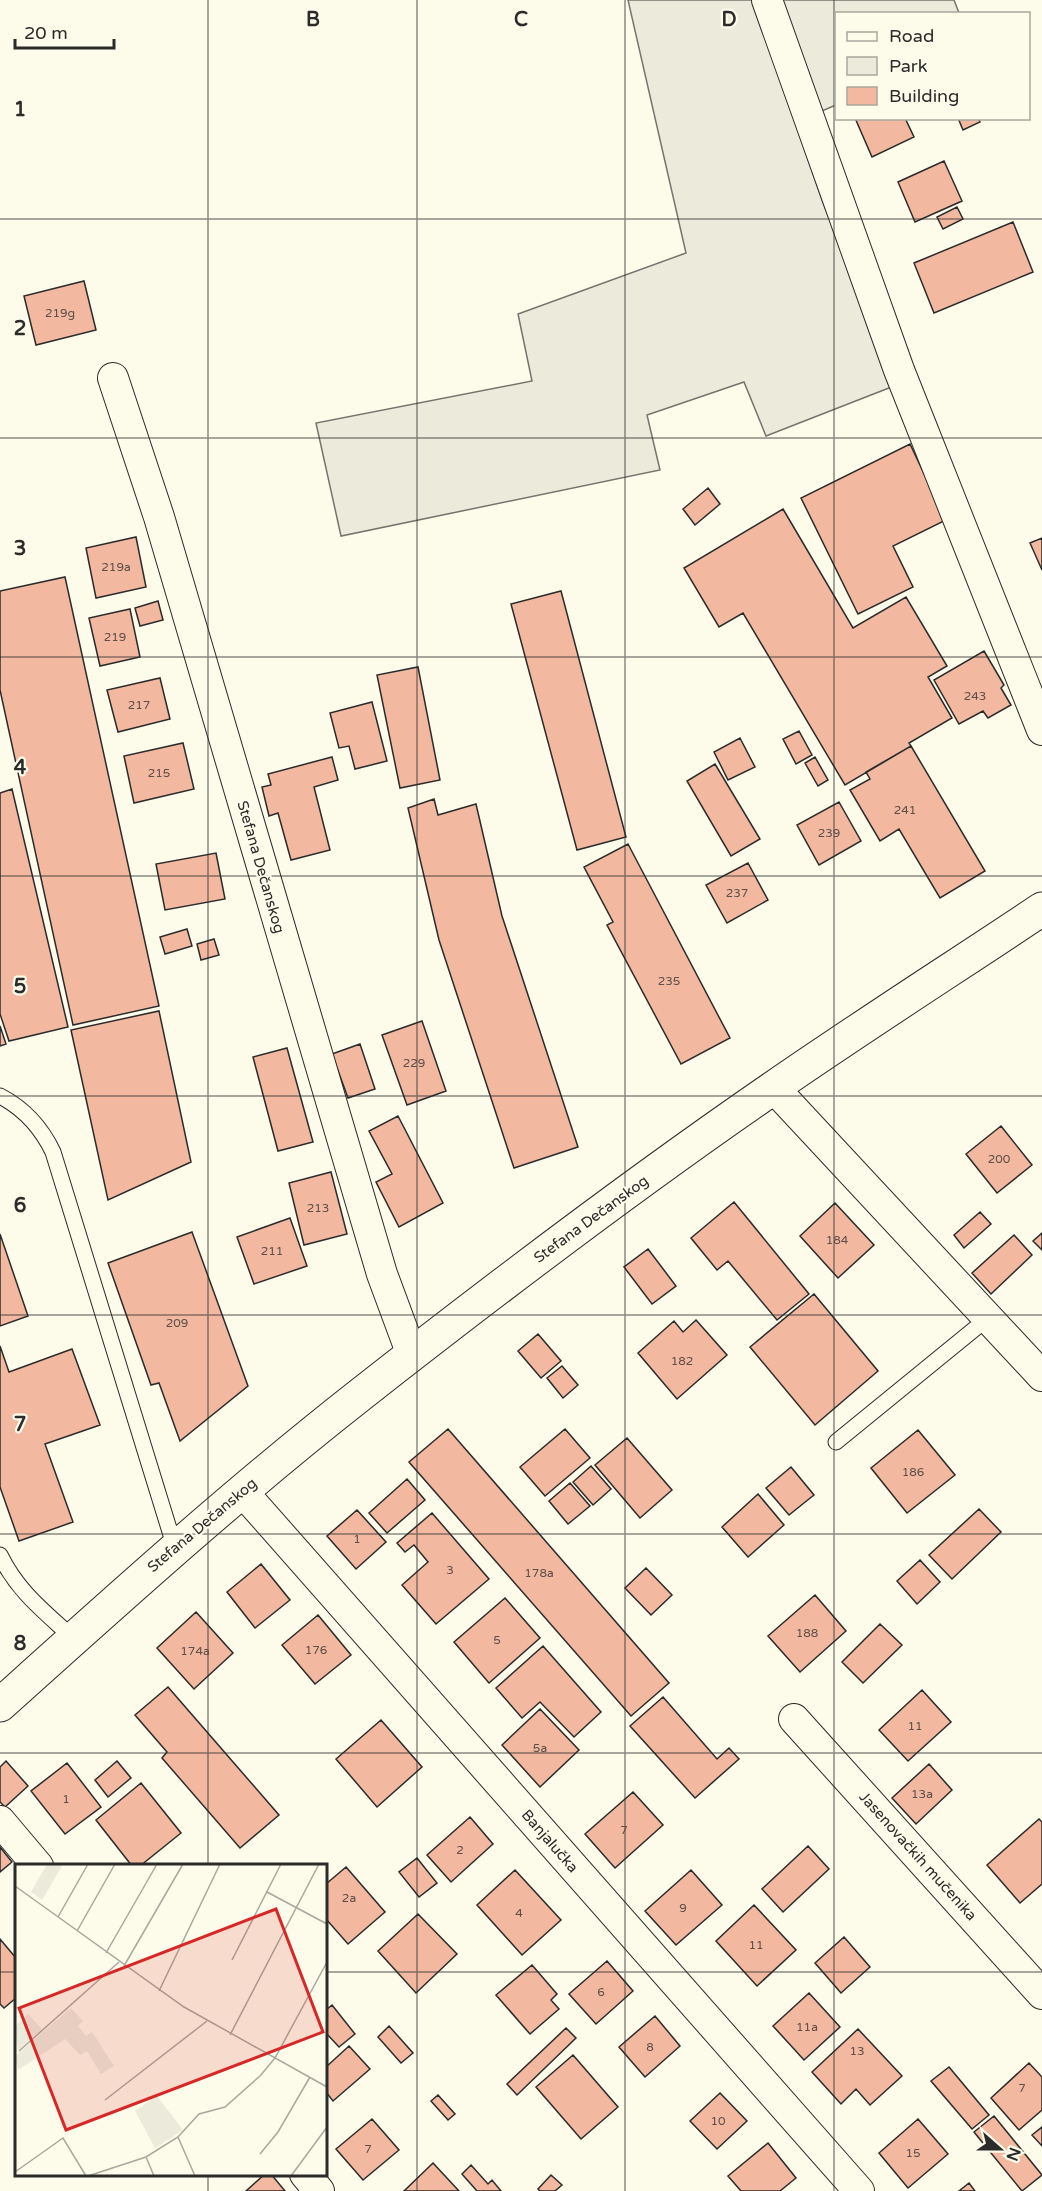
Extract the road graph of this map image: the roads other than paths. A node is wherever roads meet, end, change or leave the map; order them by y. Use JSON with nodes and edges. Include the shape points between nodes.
{"nodes":[{"id":1,"x":767,"y":0,"type":"edge"},
{"id":2,"x":113,"y":378,"type":"dead end"},
{"id":3,"x":1042,"y":730,"type":"edge"},
{"id":4,"x":1042,"y":909,"type":"edge"},
{"id":5,"x":773,"y":1088,"type":"junction"},
{"id":6,"x":0,"y":1096,"type":"edge"},
{"id":7,"x":988,"y":1318,"type":"junction"},
{"id":8,"x":412,"y":1355,"type":"junction"},
{"id":9,"x":1042,"y":1376,"type":"edge"},
{"id":10,"x":836,"y":1442,"type":"dead end"},
{"id":11,"x":242,"y":1491,"type":"junction"},
{"id":12,"x":175,"y":1548,"type":"junction"},
{"id":13,"x":0,"y":1555,"type":"edge"},
{"id":14,"x":74,"y":1639,"type":"junction"},
{"id":15,"x":0,"y":1704,"type":"edge"},
{"id":16,"x":794,"y":1719,"type":"dead end"},
{"id":17,"x":0,"y":1821,"type":"edge"},
{"id":18,"x":36,"y":1864,"type":"edge"},
{"id":19,"x":1042,"y":1994,"type":"edge"},
{"id":20,"x":306,"y":2176,"type":"edge"},
{"id":21,"x":319,"y":2191,"type":"edge"},
{"id":22,"x":859,"y":2191,"type":"edge"}],
"edges":[{"from":1,"to":3,"type":"street","via":[[899,370]]},
{"from":2,"to":8,"type":"street","name":"Stefana Dečanskog","via":[[159,517],[382,1274]]},
{"from":4,"to":5,"type":"main road","name":"Stefana Dečanskog"},
{"from":5,"to":7,"type":"street"},
{"from":5,"to":8,"type":"main road","name":"Stefana Dečanskog","via":[[577,1229]]},
{"from":6,"to":12,"type":"lane","via":[[37,1124],[53,1152]]},
{"from":7,"to":9,"type":"street"},
{"from":7,"to":10,"type":"lane"},
{"from":8,"to":11,"type":"main road","name":"Stefana Dečanskog"},
{"from":11,"to":12,"type":"main road","name":"Stefana Dečanskog"},
{"from":11,"to":22,"type":"street","name":"Banjalučka"},
{"from":12,"to":14,"type":"main road","name":"Stefana Dečanskog"},
{"from":13,"to":14,"type":"lane","via":[[22,1591]]},
{"from":14,"to":15,"type":"main road","name":"Stefana Dečanskog"},
{"from":16,"to":19,"type":"street","name":"Jasenovačkih mučenika"},
{"from":17,"to":18,"type":"street"},
{"from":20,"to":21,"type":"street"}]}
